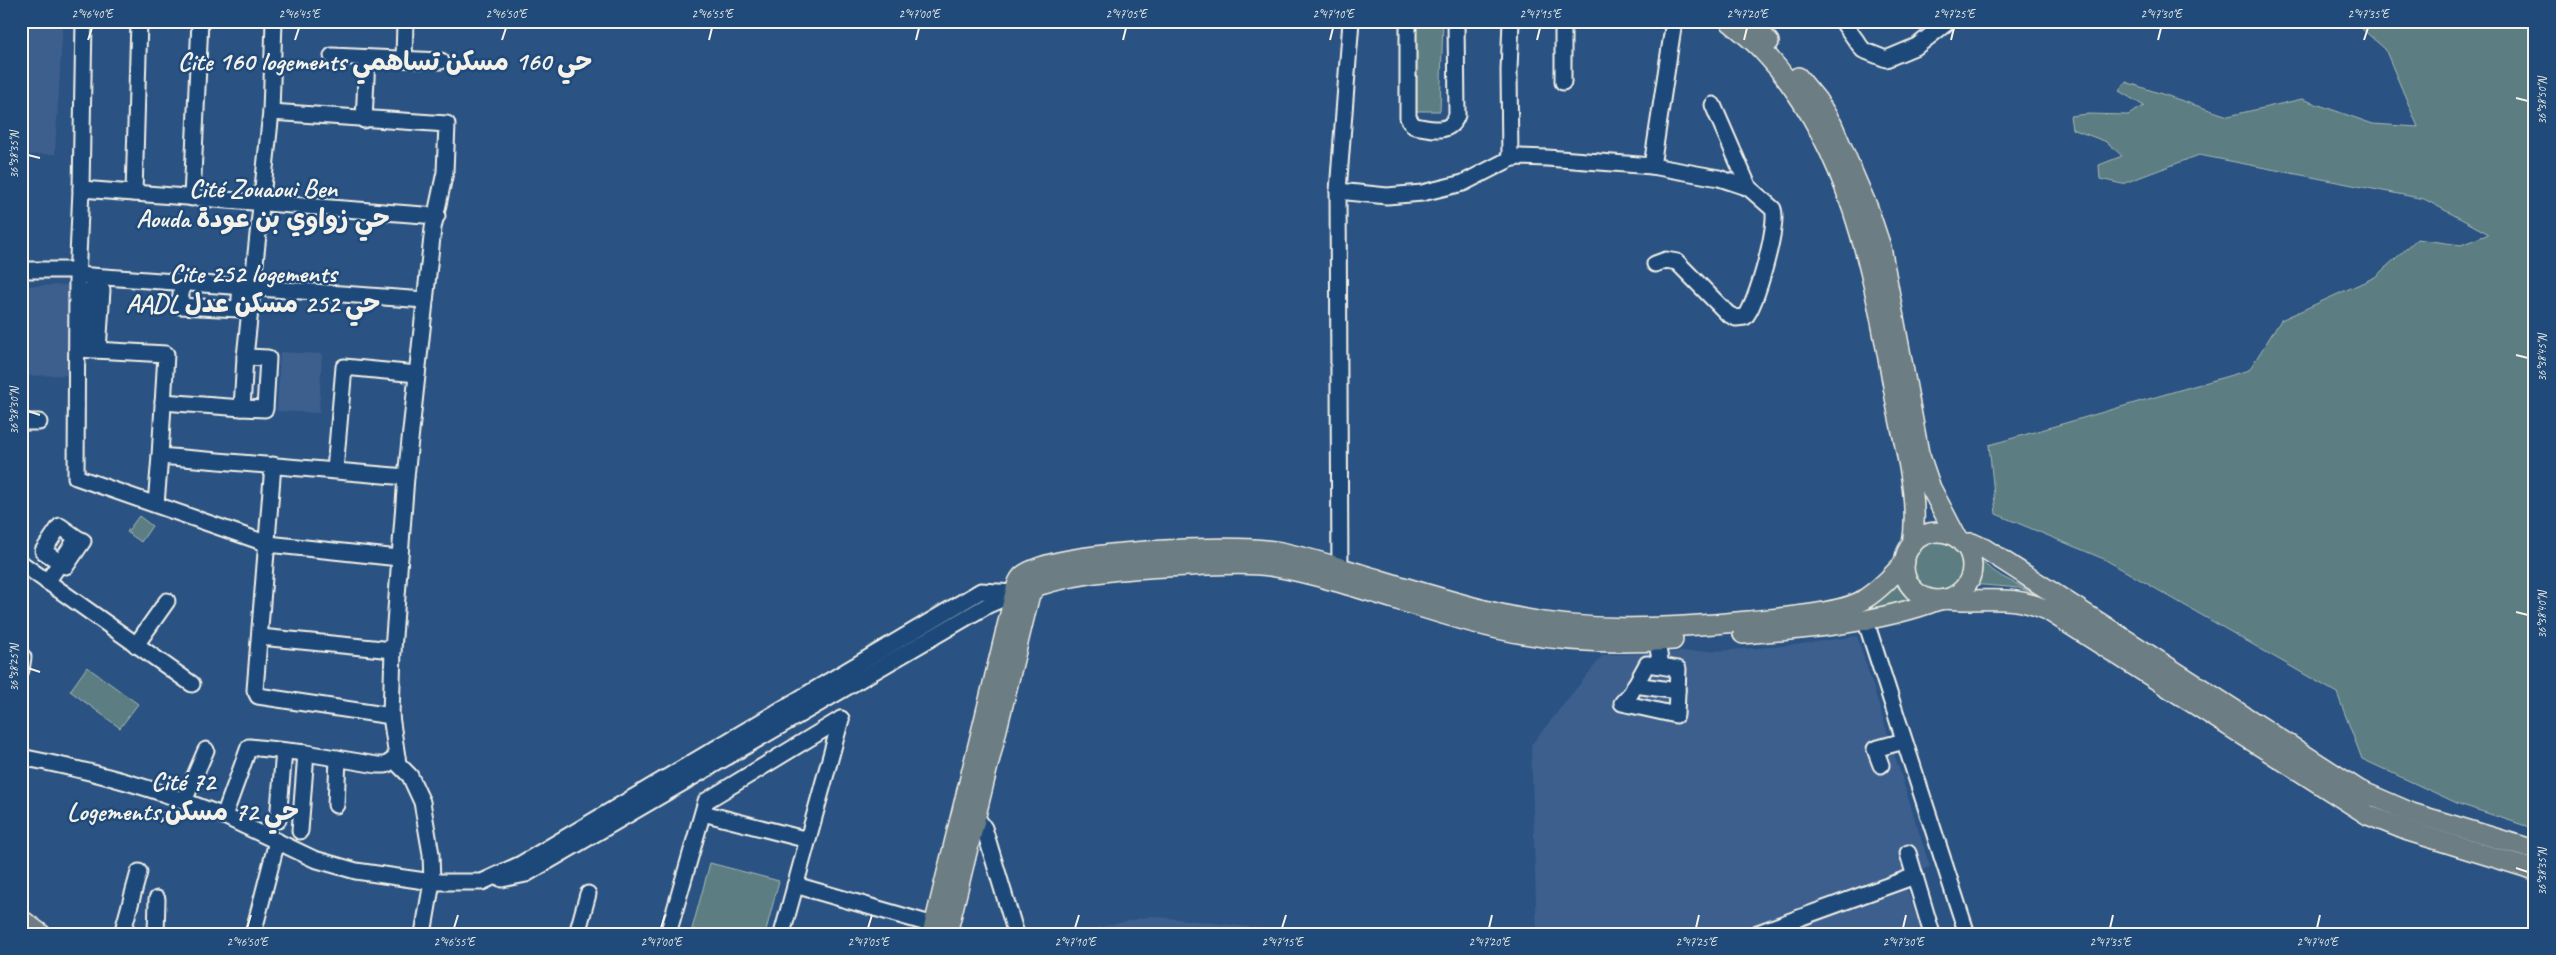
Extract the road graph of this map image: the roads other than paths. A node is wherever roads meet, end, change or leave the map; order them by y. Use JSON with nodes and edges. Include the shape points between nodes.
{"nodes":[{"id":1,"x":84,"y":21,"type":"edge"},
{"id":2,"x":139,"y":21,"type":"edge"},
{"id":3,"x":200,"y":21,"type":"edge"},
{"id":4,"x":274,"y":21,"type":"edge"},
{"id":5,"x":1350,"y":21,"type":"edge"},
{"id":6,"x":1408,"y":21,"type":"edge"},
{"id":7,"x":1456,"y":21,"type":"edge"},
{"id":8,"x":1511,"y":21,"type":"edge"},
{"id":9,"x":1563,"y":21,"type":"edge"},
{"id":10,"x":1674,"y":21,"type":"edge"},
{"id":11,"x":1730,"y":21,"type":"edge"},
{"id":12,"x":1750,"y":21,"type":"edge"},
{"id":13,"x":1842,"y":21,"type":"edge"},
{"id":14,"x":1949,"y":21,"type":"edge"},
{"id":15,"x":405,"y":22,"type":"edge"},
{"id":16,"x":332,"y":56,"type":"dead end"},
{"id":17,"x":367,"y":58,"type":"junction"},
{"id":18,"x":404,"y":59,"type":"junction"},
{"id":19,"x":441,"y":61,"type":"dead end"},
{"id":20,"x":1564,"y":82,"type":"dead end"},
{"id":21,"x":1713,"y":105,"type":"dead end"},
{"id":22,"x":271,"y":112,"type":"junction"},
{"id":23,"x":364,"y":120,"type":"junction"},
{"id":24,"x":1510,"y":159,"type":"junction"},
{"id":25,"x":1652,"y":166,"type":"junction"},
{"id":26,"x":1749,"y":188,"type":"junction"},
{"id":27,"x":81,"y":189,"type":"junction"},
{"id":28,"x":1338,"y":191,"type":"junction"},
{"id":29,"x":134,"y":193,"type":"junction"},
{"id":30,"x":192,"y":198,"type":"junction"},
{"id":31,"x":263,"y":203,"type":"junction"},
{"id":32,"x":437,"y":216,"type":"junction"},
{"id":33,"x":1655,"y":264,"type":"dead end"},
{"id":34,"x":21,"y":270,"type":"edge"},
{"id":35,"x":77,"y":275,"type":"junction"},
{"id":36,"x":21,"y":280,"type":"edge"},
{"id":37,"x":182,"y":283,"type":"junction"},
{"id":38,"x":247,"y":287,"type":"junction"},
{"id":39,"x":425,"y":300,"type":"junction"},
{"id":40,"x":77,"y":349,"type":"junction"},
{"id":41,"x":245,"y":357,"type":"junction"},
{"id":42,"x":417,"y":374,"type":"junction"},
{"id":43,"x":163,"y":402,"type":"junction"},
{"id":44,"x":242,"y":408,"type":"junction"},
{"id":45,"x":21,"y":422,"type":"edge"},
{"id":46,"x":39,"y":422,"type":"dead end"},
{"id":47,"x":160,"y":456,"type":"junction"},
{"id":48,"x":273,"y":465,"type":"junction"},
{"id":49,"x":335,"y":470,"type":"junction"},
{"id":50,"x":406,"y":477,"type":"junction"},
{"id":51,"x":156,"y":504,"type":"junction"},
{"id":52,"x":1960,"y":541,"type":"junction"},
{"id":53,"x":268,"y":544,"type":"junction"},
{"id":54,"x":1908,"y":554,"type":"junction"},
{"id":55,"x":399,"y":558,"type":"junction"},
{"id":56,"x":60,"y":562,"type":"junction"},
{"id":57,"x":21,"y":563,"type":"edge"},
{"id":58,"x":1340,"y":575,"type":"junction"},
{"id":59,"x":47,"y":582,"type":"junction"},
{"id":60,"x":1022,"y":594,"type":"junction"},
{"id":61,"x":1942,"y":600,"type":"junction"},
{"id":62,"x":167,"y":601,"type":"dead end"},
{"id":63,"x":1864,"y":619,"type":"junction"},
{"id":64,"x":260,"y":637,"type":"junction"},
{"id":65,"x":1657,"y":642,"type":"junction"},
{"id":66,"x":136,"y":645,"type":"junction"},
{"id":67,"x":393,"y":650,"type":"junction"},
{"id":68,"x":1661,"y":666,"type":"junction"},
{"id":69,"x":192,"y":684,"type":"dead end"},
{"id":70,"x":1635,"y":685,"type":"junction"},
{"id":71,"x":1677,"y":691,"type":"junction"},
{"id":72,"x":391,"y":716,"type":"junction"},
{"id":73,"x":1904,"y":741,"type":"junction"},
{"id":74,"x":206,"y":750,"type":"dead end"},
{"id":75,"x":284,"y":751,"type":"junction"},
{"id":76,"x":306,"y":753,"type":"junction"},
{"id":77,"x":21,"y":757,"type":"edge"},
{"id":78,"x":397,"y":757,"type":"junction"},
{"id":79,"x":338,"y":758,"type":"junction"},
{"id":80,"x":1881,"y":765,"type":"dead end"},
{"id":81,"x":184,"y":801,"type":"junction"},
{"id":82,"x":965,"y":801,"type":"junction"},
{"id":83,"x":336,"y":805,"type":"dead end"},
{"id":84,"x":703,"y":813,"type":"junction"},
{"id":85,"x":224,"y":816,"type":"junction"},
{"id":86,"x":977,"y":816,"type":"junction"},
{"id":87,"x":278,"y":820,"type":"dead end"},
{"id":88,"x":300,"y":831,"type":"dead end"},
{"id":89,"x":277,"y":840,"type":"junction"},
{"id":90,"x":808,"y":840,"type":"junction"},
{"id":91,"x":2535,"y":850,"type":"edge"},
{"id":92,"x":1908,"y":853,"type":"dead end"},
{"id":93,"x":2535,"y":870,"type":"edge"},
{"id":94,"x":139,"y":872,"type":"dead end"},
{"id":95,"x":1914,"y":876,"type":"junction"},
{"id":96,"x":432,"y":882,"type":"junction"},
{"id":97,"x":795,"y":885,"type":"junction"},
{"id":98,"x":588,"y":894,"type":"dead end"},
{"id":99,"x":157,"y":900,"type":"dead end"},
{"id":100,"x":21,"y":919,"type":"edge"},
{"id":101,"x":937,"y":931,"type":"edge"},
{"id":102,"x":41,"y":934,"type":"edge"},
{"id":103,"x":122,"y":934,"type":"edge"},
{"id":104,"x":156,"y":934,"type":"edge"},
{"id":105,"x":253,"y":934,"type":"edge"},
{"id":106,"x":423,"y":934,"type":"edge"},
{"id":107,"x":577,"y":934,"type":"edge"},
{"id":108,"x":668,"y":934,"type":"edge"},
{"id":109,"x":782,"y":934,"type":"edge"},
{"id":110,"x":1016,"y":934,"type":"edge"},
{"id":111,"x":1755,"y":934,"type":"edge"},
{"id":112,"x":1932,"y":934,"type":"edge"},
{"id":113,"x":1967,"y":934,"type":"edge"}],
"edges":[{"from":1,"to":27,"type":"street"},
{"from":2,"to":29,"type":"street"},
{"from":3,"to":30,"type":"street"},
{"from":4,"to":22,"type":"street"},
{"from":5,"to":28,"type":"street"},
{"from":6,"to":7,"type":"street","via":[[1408,118],[1414,126],[1442,130],[1452,125],[1456,115]]},
{"from":8,"to":24,"type":"street"},
{"from":9,"to":20,"type":"street"},
{"from":10,"to":25,"type":"street"},
{"from":11,"to":54,"type":"main road","via":[[1760,49],[1800,98],[1827,146],[1849,197],[1875,289],[1914,504]]},
{"from":12,"to":52,"type":"main road","via":[[1817,100],[1844,150],[1868,208],[1881,247],[1919,453],[1932,488]]},
{"from":13,"to":14,"type":"street","via":[[1863,50],[1886,59],[1917,46]]},
{"from":15,"to":18,"type":"street"},
{"from":16,"to":17,"type":"street"},
{"from":17,"to":18,"type":"street"},
{"from":17,"to":23,"type":"street"},
{"from":18,"to":19,"type":"street"},
{"from":21,"to":26,"type":"street"},
{"from":22,"to":23,"type":"street"},
{"from":22,"to":31,"type":"street"},
{"from":23,"to":32,"type":"street","via":[[447,124],[445,172]]},
{"from":24,"to":25,"type":"street","via":[[1547,158]]},
{"from":24,"to":28,"type":"street","via":[[1463,184],[1422,193],[1388,196]]},
{"from":25,"to":26,"type":"street","via":[[1719,178]]},
{"from":26,"to":33,"type":"street","via":[[1773,209],[1775,218],[1768,257],[1745,317],[1736,318],[1728,314],[1677,262],[1666,260]]},
{"from":27,"to":29,"type":"street"},
{"from":27,"to":35,"type":"street"},
{"from":28,"to":58,"type":"street"},
{"from":29,"to":30,"type":"street"},
{"from":30,"to":31,"type":"street"},
{"from":31,"to":32,"type":"street"},
{"from":31,"to":38,"type":"street"},
{"from":32,"to":39,"type":"street"},
{"from":34,"to":35,"type":"street"},
{"from":35,"to":36,"type":"street"},
{"from":35,"to":37,"type":"street"},
{"from":35,"to":40,"type":"street"},
{"from":37,"to":38,"type":"street"},
{"from":37,"to":38,"type":"street","via":[[180,306],[239,309]]},
{"from":38,"to":39,"type":"street"},
{"from":38,"to":41,"type":"street"},
{"from":39,"to":42,"type":"street"},
{"from":40,"to":43,"type":"street","via":[[98,346],[166,354]]},
{"from":40,"to":51,"type":"street","via":[[76,478]]},
{"from":41,"to":44,"type":"street"},
{"from":41,"to":44,"type":"street","via":[[268,358],[266,409]]},
{"from":42,"to":49,"type":"street","via":[[344,367]]},
{"from":42,"to":50,"type":"street"},
{"from":43,"to":44,"type":"street"},
{"from":43,"to":47,"type":"street"},
{"from":45,"to":46,"type":"street"},
{"from":47,"to":48,"type":"street"},
{"from":47,"to":51,"type":"street"},
{"from":48,"to":49,"type":"street"},
{"from":48,"to":53,"type":"street"},
{"from":49,"to":50,"type":"street"},
{"from":50,"to":55,"type":"street"},
{"from":51,"to":53,"type":"street"},
{"from":52,"to":54,"type":"main road","via":[[1946,534],[1933,533],[1921,537]]},
{"from":52,"to":61,"type":"main road","via":[[1969,553],[1971,576],[1961,591]]},
{"from":52,"to":91,"type":"main road","via":[[1985,549],[2359,790],[2412,814]]},
{"from":53,"to":55,"type":"street"},
{"from":53,"to":64,"type":"street"},
{"from":54,"to":58,"type":"main road","via":[[1869,596],[1846,606],[1763,620],[1673,628],[1620,629],[1553,623],[1501,614]]},
{"from":54,"to":61,"type":"main road","via":[[1905,574],[1910,584],[1917,593]]},
{"from":55,"to":67,"type":"street"},
{"from":56,"to":56,"type":"street","via":[[44,551],[60,526],[83,542],[66,566]]},
{"from":56,"to":59,"type":"street"},
{"from":57,"to":59,"type":"street"},
{"from":58,"to":60,"type":"main road","via":[[1230,563],[1120,568],[1056,580]]},
{"from":58,"to":65,"type":"main road","via":[[1472,623],[1522,634],[1620,643]]},
{"from":59,"to":66,"type":"street"},
{"from":60,"to":82,"type":"main road"},
{"from":60,"to":86,"type":"main road"},
{"from":60,"to":96,"type":"street","via":[[981,591],[524,869],[482,882]]},
{"from":61,"to":63,"type":"main road"},
{"from":61,"to":93,"type":"main road","via":[[2005,598],[2048,610],[2368,815],[2408,831]]},
{"from":62,"to":66,"type":"street"},
{"from":63,"to":65,"type":"main road","via":[[1774,632]]},
{"from":63,"to":73,"type":"street"},
{"from":64,"to":67,"type":"street"},
{"from":64,"to":72,"type":"street","via":[[255,681],[258,696]]},
{"from":65,"to":68,"type":"street"},
{"from":66,"to":69,"type":"street"},
{"from":67,"to":72,"type":"street"},
{"from":68,"to":70,"type":"street","via":[[1647,664]]},
{"from":68,"to":71,"type":"street","via":[[1678,669]]},
{"from":70,"to":71,"type":"street"},
{"from":70,"to":71,"type":"street","via":[[1622,703],[1676,715]]},
{"from":72,"to":78,"type":"street"},
{"from":73,"to":80,"type":"street","via":[[1875,749]]},
{"from":73,"to":113,"type":"street"},
{"from":74,"to":81,"type":"street"},
{"from":75,"to":76,"type":"street"},
{"from":75,"to":85,"type":"street","via":[[249,747]]},
{"from":75,"to":87,"type":"street"},
{"from":76,"to":79,"type":"street"},
{"from":76,"to":88,"type":"street"},
{"from":77,"to":81,"type":"street","via":[[81,769]]},
{"from":78,"to":79,"type":"street","via":[[386,765]]},
{"from":78,"to":96,"type":"street","via":[[398,764],[410,776],[422,802]]},
{"from":79,"to":83,"type":"street"},
{"from":81,"to":85,"type":"street"},
{"from":82,"to":86,"type":"street"},
{"from":82,"to":101,"type":"main road"},
{"from":84,"to":90,"type":"street"},
{"from":84,"to":90,"type":"street","via":[[706,801],[841,719]]},
{"from":84,"to":108,"type":"street"},
{"from":85,"to":89,"type":"street"},
{"from":86,"to":101,"type":"main road"},
{"from":86,"to":110,"type":"street","via":[[984,828]]},
{"from":89,"to":96,"type":"street","via":[[314,859],[356,872]]},
{"from":89,"to":105,"type":"street"},
{"from":90,"to":97,"type":"street"},
{"from":92,"to":95,"type":"street"},
{"from":94,"to":103,"type":"street"},
{"from":95,"to":111,"type":"street"},
{"from":95,"to":112,"type":"street"},
{"from":96,"to":106,"type":"street"},
{"from":97,"to":101,"type":"street"},
{"from":97,"to":109,"type":"street"},
{"from":98,"to":107,"type":"street"},
{"from":99,"to":104,"type":"street"},
{"from":100,"to":102,"type":"main road"}]}
